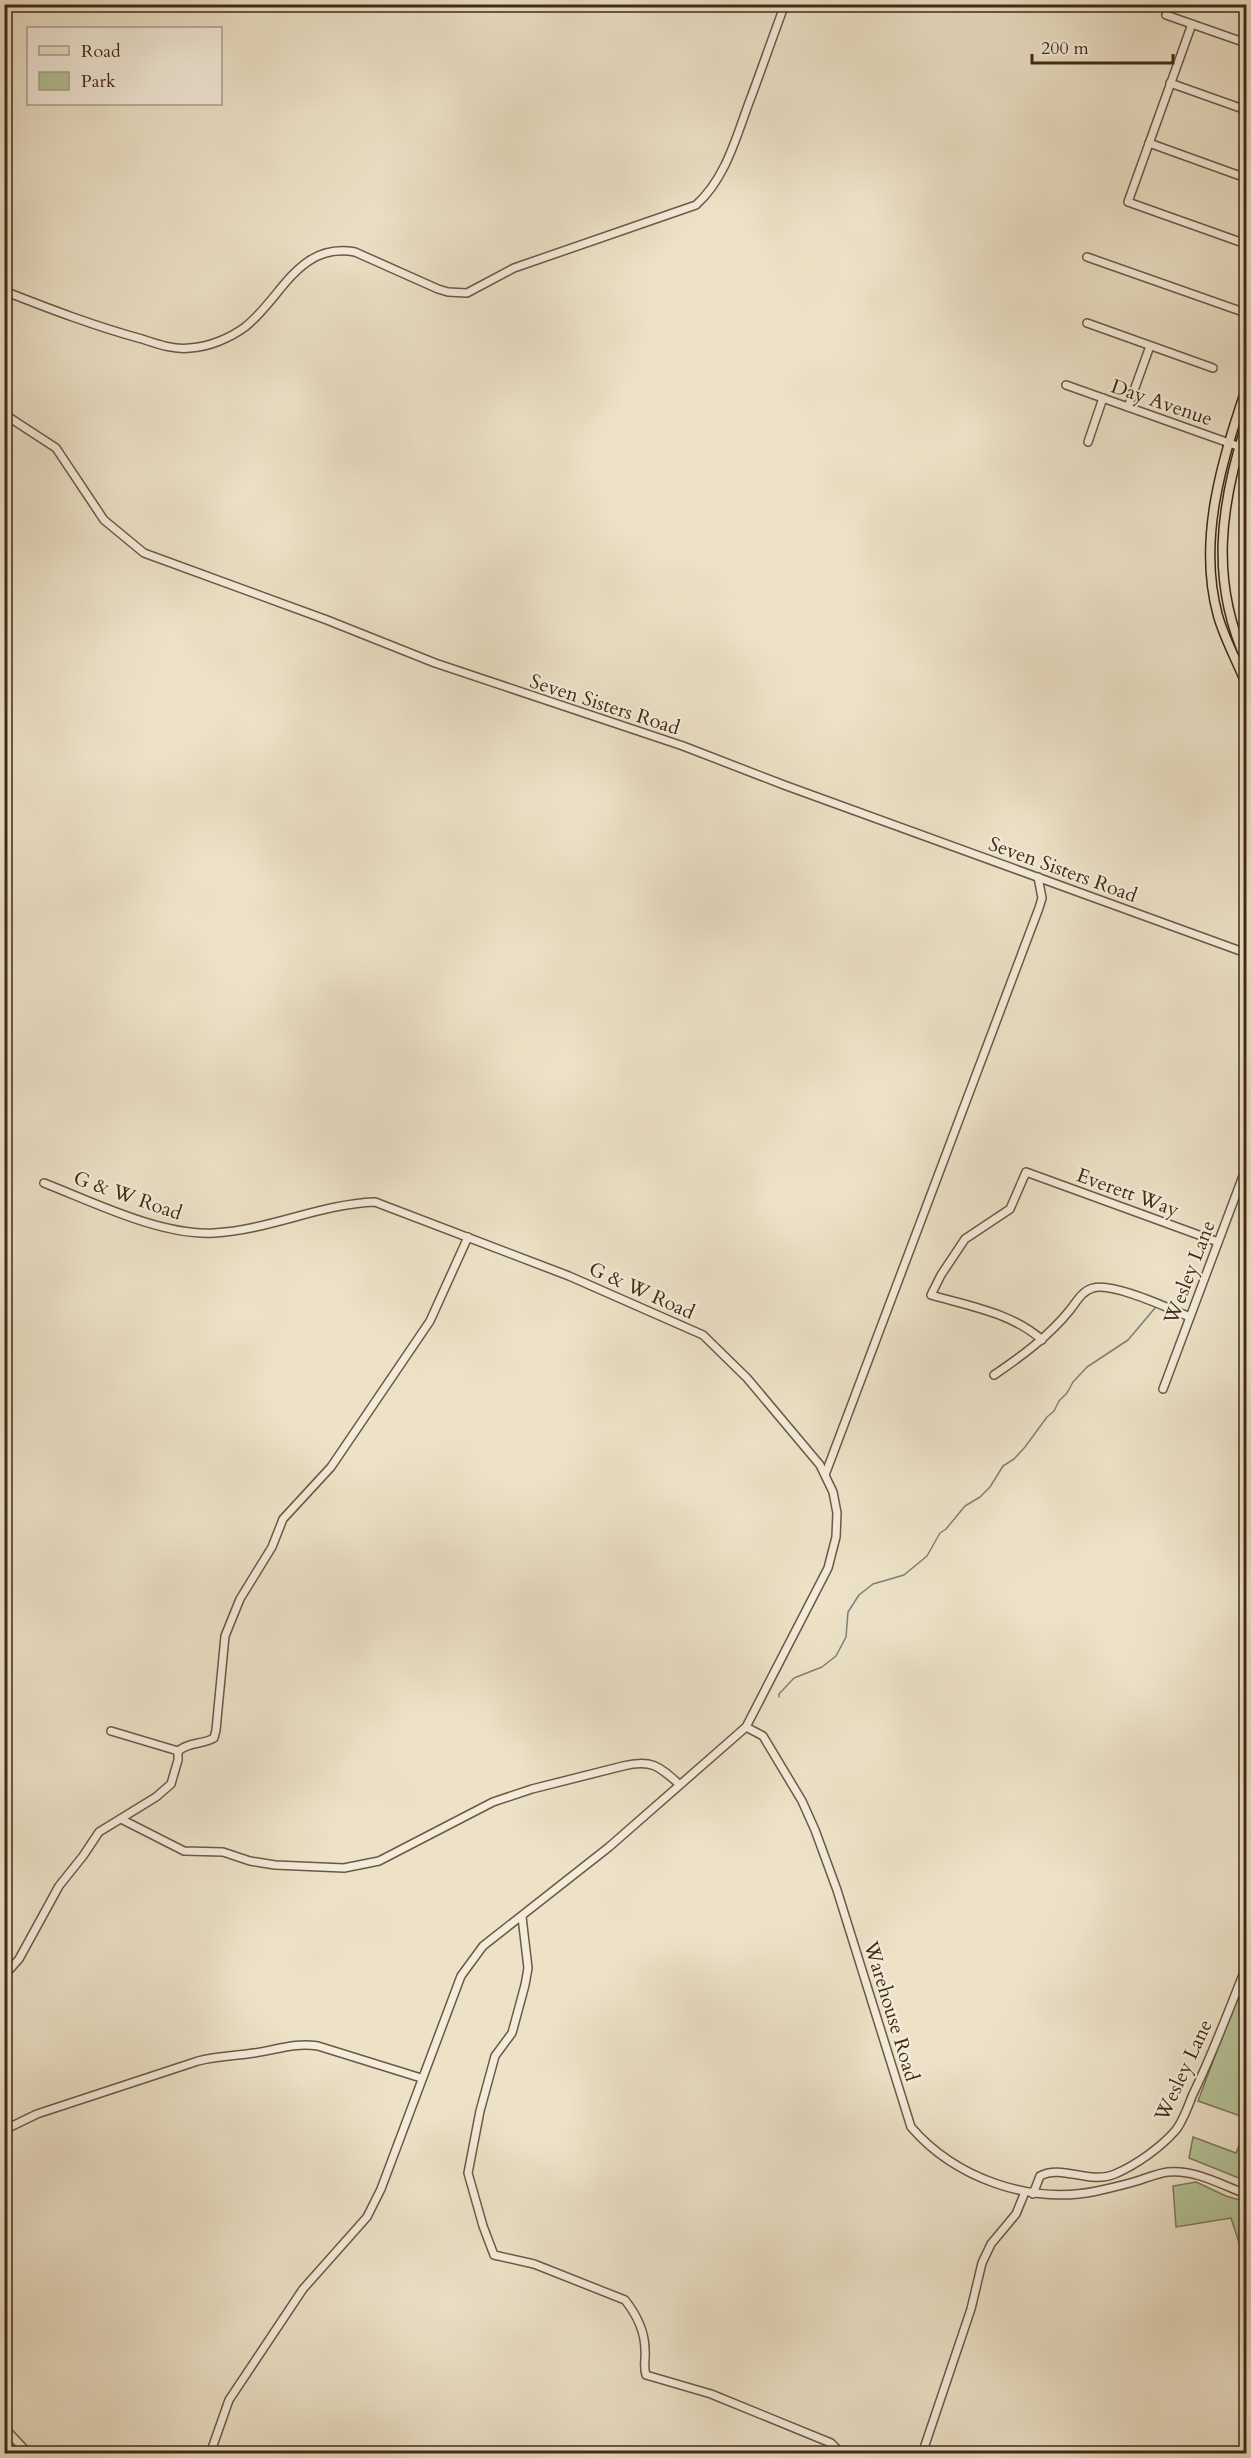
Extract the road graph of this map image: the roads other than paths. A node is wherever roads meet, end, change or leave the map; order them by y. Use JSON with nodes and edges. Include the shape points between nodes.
{"nodes":[{"id":1,"x":785,"y":4,"type":"edge"},
{"id":2,"x":1166,"y":15,"type":"dead end"},
{"id":3,"x":1192,"y":24,"type":"junction"},
{"id":4,"x":1246,"y":43,"type":"edge"},
{"id":5,"x":1170,"y":83,"type":"junction"},
{"id":6,"x":1246,"y":110,"type":"edge"},
{"id":7,"x":1149,"y":142,"type":"junction"},
{"id":8,"x":1246,"y":178,"type":"edge"},
{"id":9,"x":1246,"y":244,"type":"edge"},
{"id":10,"x":1087,"y":256,"type":"dead end"},
{"id":11,"x":4,"y":291,"type":"edge"},
{"id":12,"x":1246,"y":313,"type":"edge"},
{"id":13,"x":1087,"y":323,"type":"dead end"},
{"id":14,"x":1150,"y":346,"type":"junction"},
{"id":15,"x":1213,"y":368,"type":"dead end"},
{"id":16,"x":1066,"y":385,"type":"dead end"},
{"id":17,"x":1246,"y":389,"type":"edge"},
{"id":18,"x":1104,"y":399,"type":"junction"},
{"id":19,"x":1128,"y":407,"type":"junction"},
{"id":20,"x":4,"y":412,"type":"edge"},
{"id":21,"x":1246,"y":425,"type":"edge"},
{"id":22,"x":1088,"y":442,"type":"dead end"},
{"id":23,"x":1228,"y":442,"type":"junction"},
{"id":24,"x":1243,"y":448,"type":"edge"},
{"id":25,"x":1246,"y":660,"type":"edge"},
{"id":26,"x":1246,"y":684,"type":"edge"},
{"id":27,"x":1038,"y":877,"type":"junction"},
{"id":28,"x":1246,"y":953,"type":"edge"},
{"id":29,"x":1246,"y":1168,"type":"edge"},
{"id":30,"x":44,"y":1183,"type":"dead end"},
{"id":31,"x":468,"y":1237,"type":"junction"},
{"id":32,"x":1218,"y":1242,"type":"junction"},
{"id":33,"x":1190,"y":1317,"type":"junction"},
{"id":34,"x":1042,"y":1340,"type":"junction"},
{"id":35,"x":994,"y":1375,"type":"dead end"},
{"id":36,"x":1163,"y":1389,"type":"dead end"},
{"id":37,"x":825,"y":1475,"type":"junction"},
{"id":38,"x":746,"y":1726,"type":"junction"},
{"id":39,"x":111,"y":1731,"type":"dead end"},
{"id":40,"x":178,"y":1751,"type":"junction"},
{"id":41,"x":679,"y":1784,"type":"junction"},
{"id":42,"x":121,"y":1819,"type":"junction"},
{"id":43,"x":522,"y":1917,"type":"junction"},
{"id":44,"x":1246,"y":1967,"type":"edge"},
{"id":45,"x":4,"y":1976,"type":"edge"},
{"id":46,"x":421,"y":2078,"type":"junction"},
{"id":47,"x":4,"y":2130,"type":"edge"},
{"id":48,"x":1025,"y":2193,"type":"junction"},
{"id":49,"x":1033,"y":2194,"type":"junction"},
{"id":50,"x":1246,"y":2194,"type":"edge"},
{"id":51,"x":4,"y":2424,"type":"edge"},
{"id":52,"x":29,"y":2454,"type":"edge"},
{"id":53,"x":210,"y":2454,"type":"edge"},
{"id":54,"x":842,"y":2454,"type":"edge"},
{"id":55,"x":922,"y":2454,"type":"edge"}],
"edges":[{"from":1,"to":11,"type":"street","via":[[731,152],[708,195],[681,211],[514,268],[467,293],[438,289],[355,252],[330,251],[298,268],[247,326],[223,339],[191,348],[169,347],[95,327]]},
{"from":2,"to":3,"type":"street"},
{"from":3,"to":4,"type":"street"},
{"from":3,"to":5,"type":"street"},
{"from":5,"to":6,"type":"street"},
{"from":5,"to":7,"type":"street"},
{"from":7,"to":8,"type":"street"},
{"from":7,"to":9,"type":"street","via":[[1128,202]]},
{"from":10,"to":12,"type":"street"},
{"from":13,"to":14,"type":"street"},
{"from":14,"to":15,"type":"street"},
{"from":14,"to":19,"type":"street"},
{"from":16,"to":18,"type":"street","name":"Day Avenue"},
{"from":17,"to":23,"type":"main road"},
{"from":18,"to":19,"type":"street","name":"Day Avenue"},
{"from":18,"to":22,"type":"street"},
{"from":19,"to":23,"type":"street","name":"Day Avenue"},
{"from":20,"to":27,"type":"street","name":"Seven Sisters Road","via":[[56,448],[104,520],[144,553],[435,663],[682,746]]},
{"from":21,"to":24,"type":"main road"},
{"from":23,"to":24,"type":"street","name":"Day Avenue"},
{"from":23,"to":26,"type":"main road","via":[[1213,512],[1212,582],[1219,617]]},
{"from":24,"to":25,"type":"main road","via":[[1223,528],[1222,555],[1227,602]]},
{"from":27,"to":28,"type":"street","name":"Seven Sisters Road"},
{"from":27,"to":37,"type":"street","via":[[1042,898],[1039,908]]},
{"from":29,"to":32,"type":"street","name":"Wesley Lane"},
{"from":30,"to":31,"type":"street","name":"G & W Road","via":[[185,1232],[238,1230],[350,1203],[375,1202]]},
{"from":31,"to":37,"type":"street","name":"G & W Road","via":[[579,1280],[703,1335],[747,1378]]},
{"from":31,"to":40,"type":"street","via":[[430,1321],[331,1467],[283,1519],[272,1547],[240,1599],[225,1636],[214,1738],[190,1743]]},
{"from":32,"to":33,"type":"street","name":"Wesley Lane"},
{"from":32,"to":34,"type":"street","name":"Everett Way","via":[[1026,1172],[1010,1209],[965,1239],[932,1295],[1002,1317]]},
{"from":33,"to":34,"type":"street","via":[[1126,1293],[1094,1288],[1079,1297]]},
{"from":33,"to":36,"type":"street","name":"Wesley Lane"},
{"from":34,"to":35,"type":"street"},
{"from":37,"to":38,"type":"street","name":"G & W Road","via":[[837,1513],[828,1568]]},
{"from":38,"to":41,"type":"street","name":"G & W Road"},
{"from":38,"to":48,"type":"street","name":"Warehouse Road","via":[[763,1736],[815,1830],[911,2127],[932,2150],[957,2165]]},
{"from":39,"to":40,"type":"street"},
{"from":40,"to":42,"type":"street","via":[[171,1784]]},
{"from":41,"to":42,"type":"street","via":[[651,1763],[636,1762],[493,1802],[379,1861],[344,1868],[275,1865],[223,1852],[184,1851]]},
{"from":41,"to":43,"type":"street","name":"G & W Road"},
{"from":42,"to":45,"type":"street","via":[[99,1832],[59,1886],[19,1959]]},
{"from":43,"to":46,"type":"street","name":"G & W Road","via":[[483,1946],[467,1965]]},
{"from":43,"to":54,"type":"street","via":[[528,1968],[525,1985],[512,2033],[495,2056],[468,2173],[494,2255],[534,2264],[625,2300],[642,2330],[646,2375],[711,2394],[831,2443]]},
{"from":44,"to":49,"type":"street","name":"Wesley Lane","via":[[1176,2130],[1145,2157],[1114,2175],[1087,2178],[1048,2172],[1040,2176]]},
{"from":46,"to":47,"type":"street","via":[[318,2046],[287,2046],[198,2061],[36,2114]]},
{"from":46,"to":53,"type":"street","name":"G & W Road","via":[[367,2217],[303,2289],[229,2400]]},
{"from":48,"to":49,"type":"street","name":"Warehouse Road"},
{"from":48,"to":55,"type":"street","via":[[1016,2214],[991,2244],[982,2263],[971,2309]]},
{"from":49,"to":50,"type":"street","name":"Warehouse Road","via":[[1073,2195],[1166,2172],[1184,2172]]},
{"from":51,"to":52,"type":"street"}]}
